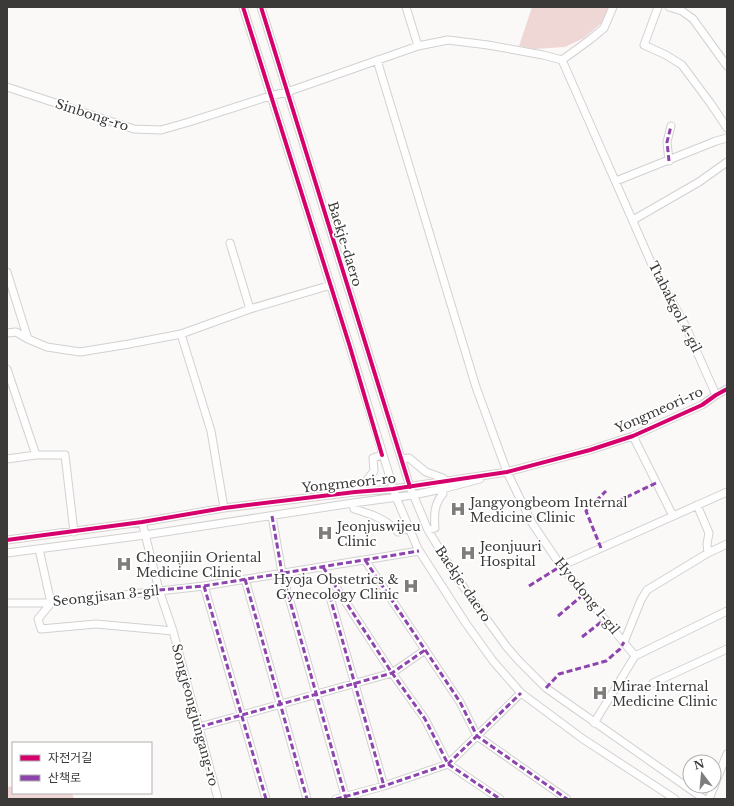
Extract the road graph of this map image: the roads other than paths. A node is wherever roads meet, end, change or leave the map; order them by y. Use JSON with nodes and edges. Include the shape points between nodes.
{"nodes":[{"id":1,"x":243,"y":7,"type":"edge"},
{"id":2,"x":261,"y":7,"type":"edge"},
{"id":3,"x":406,"y":7,"type":"edge"},
{"id":4,"x":613,"y":7,"type":"edge"},
{"id":5,"x":658,"y":7,"type":"edge"},
{"id":6,"x":669,"y":7,"type":"edge"},
{"id":7,"x":418,"y":46,"type":"junction"},
{"id":8,"x":377,"y":60,"type":"junction"},
{"id":9,"x":562,"y":60,"type":"junction"},
{"id":10,"x":727,"y":66,"type":"edge"},
{"id":11,"x":7,"y":87,"type":"edge"},
{"id":12,"x":287,"y":92,"type":"junction"},
{"id":13,"x":270,"y":96,"type":"junction"},
{"id":14,"x":671,"y":126,"type":"dead end"},
{"id":15,"x":727,"y":128,"type":"edge"},
{"id":16,"x":727,"y":138,"type":"edge"},
{"id":17,"x":669,"y":161,"type":"junction"},
{"id":18,"x":727,"y":162,"type":"edge"},
{"id":19,"x":616,"y":181,"type":"junction"},
{"id":20,"x":633,"y":220,"type":"junction"},
{"id":21,"x":230,"y":243,"type":"dead end"},
{"id":22,"x":7,"y":272,"type":"edge"},
{"id":23,"x":330,"y":285,"type":"junction"},
{"id":24,"x":250,"y":309,"type":"junction"},
{"id":25,"x":7,"y":333,"type":"edge"},
{"id":26,"x":181,"y":334,"type":"junction"},
{"id":27,"x":28,"y":339,"type":"junction"},
{"id":28,"x":7,"y":369,"type":"edge"},
{"id":29,"x":727,"y":389,"type":"edge"},
{"id":30,"x":716,"y":394,"type":"junction"},
{"id":31,"x":633,"y":436,"type":"junction"},
{"id":32,"x":36,"y":455,"type":"junction"},
{"id":33,"x":382,"y":455,"type":"junction"},
{"id":34,"x":7,"y":459,"type":"edge"},
{"id":35,"x":402,"y":459,"type":"junction"},
{"id":36,"x":507,"y":472,"type":"junction"},
{"id":37,"x":443,"y":486,"type":"junction"},
{"id":38,"x":410,"y":487,"type":"junction"},
{"id":39,"x":393,"y":489,"type":"junction"},
{"id":40,"x":355,"y":492,"type":"junction"},
{"id":41,"x":727,"y":492,"type":"edge"},
{"id":42,"x":413,"y":495,"type":"junction"},
{"id":43,"x":396,"y":497,"type":"junction"},
{"id":44,"x":353,"y":503,"type":"junction"},
{"id":45,"x":697,"y":505,"type":"junction"},
{"id":46,"x":224,"y":508,"type":"junction"},
{"id":47,"x":272,"y":516,"type":"junction"},
{"id":48,"x":673,"y":516,"type":"junction"},
{"id":49,"x":142,"y":522,"type":"junction"},
{"id":50,"x":409,"y":528,"type":"junction"},
{"id":51,"x":428,"y":530,"type":"junction"},
{"id":52,"x":74,"y":532,"type":"junction"},
{"id":53,"x":145,"y":536,"type":"junction"},
{"id":54,"x":7,"y":540,"type":"edge"},
{"id":55,"x":727,"y":544,"type":"edge"},
{"id":56,"x":39,"y":549,"type":"junction"},
{"id":57,"x":419,"y":551,"type":"junction"},
{"id":58,"x":7,"y":553,"type":"edge"},
{"id":59,"x":708,"y":553,"type":"junction"},
{"id":60,"x":365,"y":560,"type":"junction"},
{"id":61,"x":561,"y":566,"type":"junction"},
{"id":62,"x":323,"y":567,"type":"junction"},
{"id":63,"x":282,"y":573,"type":"junction"},
{"id":64,"x":245,"y":579,"type":"junction"},
{"id":65,"x":204,"y":586,"type":"junction"},
{"id":66,"x":159,"y":590,"type":"junction"},
{"id":67,"x":340,"y":594,"type":"junction"},
{"id":68,"x":7,"y":603,"type":"edge"},
{"id":69,"x":51,"y":603,"type":"junction"},
{"id":70,"x":727,"y":611,"type":"edge"},
{"id":71,"x":173,"y":631,"type":"junction"},
{"id":72,"x":624,"y":642,"type":"junction"},
{"id":73,"x":727,"y":649,"type":"edge"},
{"id":74,"x":425,"y":650,"type":"junction"},
{"id":75,"x":635,"y":656,"type":"junction"},
{"id":76,"x":392,"y":673,"type":"junction"},
{"id":77,"x":355,"y":683,"type":"junction"},
{"id":78,"x":653,"y":683,"type":"dead end"},
{"id":79,"x":521,"y":693,"type":"junction"},
{"id":80,"x":316,"y":694,"type":"junction"},
{"id":81,"x":280,"y":704,"type":"junction"},
{"id":82,"x":242,"y":715,"type":"junction"},
{"id":83,"x":594,"y":723,"type":"junction"},
{"id":84,"x":199,"y":727,"type":"junction"},
{"id":85,"x":477,"y":736,"type":"junction"},
{"id":86,"x":727,"y":754,"type":"edge"},
{"id":87,"x":448,"y":764,"type":"junction"},
{"id":88,"x":384,"y":786,"type":"junction"},
{"id":89,"x":346,"y":798,"type":"edge"},
{"id":90,"x":672,"y":798,"type":"edge"},
{"id":91,"x":218,"y":799,"type":"edge"},
{"id":92,"x":266,"y":799,"type":"edge"},
{"id":93,"x":307,"y":799,"type":"edge"},
{"id":94,"x":336,"y":799,"type":"edge"},
{"id":95,"x":500,"y":799,"type":"edge"},
{"id":96,"x":567,"y":799,"type":"edge"},
{"id":97,"x":704,"y":799,"type":"edge"},
{"id":98,"x":709,"y":799,"type":"edge"}],
"edges":[{"from":1,"to":13,"type":"street","name":"Baekje-daero"},
{"from":2,"to":12,"type":"street","name":"Baekje-daero"},
{"from":3,"to":7,"type":"street"},
{"from":4,"to":9,"type":"street","via":[[604,28]]},
{"from":5,"to":15,"type":"street","via":[[644,45],[682,65]]},
{"from":6,"to":10,"type":"street","via":[[693,19]]},
{"from":7,"to":8,"type":"street","name":"Sinbong-ro"},
{"from":7,"to":9,"type":"street","name":"Sinbong-ro","via":[[448,40],[488,44]]},
{"from":8,"to":12,"type":"street","name":"Sinbong-ro"},
{"from":8,"to":36,"type":"street","via":[[476,387]]},
{"from":9,"to":19,"type":"street","name":"Ttabakgol 4-gil"},
{"from":11,"to":13,"type":"street","name":"Sinbong-ro","via":[[134,129],[161,130]]},
{"from":12,"to":13,"type":"street","name":"Sinbong-ro"},
{"from":12,"to":35,"type":"street","name":"Baekje-daero"},
{"from":13,"to":23,"type":"street","name":"Baekje-daero"},
{"from":14,"to":17,"type":"street","via":[[667,142]]},
{"from":16,"to":17,"type":"street"},
{"from":17,"to":19,"type":"street"},
{"from":18,"to":20,"type":"street","via":[[699,182]]},
{"from":19,"to":20,"type":"street","name":"Ttabakgol 4-gil"},
{"from":20,"to":30,"type":"street","name":"Ttabakgol 4-gil","via":[[653,267],[685,325]]},
{"from":21,"to":24,"type":"street"},
{"from":22,"to":27,"type":"street"},
{"from":23,"to":24,"type":"street","name":"Baekje-daero"},
{"from":23,"to":33,"type":"street","name":"Baekje-daero"},
{"from":24,"to":26,"type":"street","name":"Baekje-daero"},
{"from":25,"to":27,"type":"street","name":"Baekje-daero","via":[[16,332]]},
{"from":26,"to":27,"type":"street","name":"Baekje-daero","via":[[80,352],[48,347]]},
{"from":26,"to":46,"type":"street","via":[[211,431]]},
{"from":28,"to":32,"type":"street"},
{"from":29,"to":30,"type":"street","name":"Yongmeori-ro"},
{"from":30,"to":31,"type":"street","name":"Yongmeori-ro","via":[[702,405]]},
{"from":31,"to":36,"type":"street","name":"Yongmeori-ro"},
{"from":31,"to":48,"type":"street"},
{"from":32,"to":34,"type":"street"},
{"from":32,"to":52,"type":"street","via":[[65,455]]},
{"from":33,"to":39,"type":"street","name":"Baekje-daero"},
{"from":33,"to":40,"type":"street","via":[[373,458],[374,471]]},
{"from":35,"to":37,"type":"street","via":[[409,458],[426,472],[442,478]]},
{"from":35,"to":38,"type":"street","name":"Baekje-daero"},
{"from":36,"to":37,"type":"street","name":"Yongmeori-ro"},
{"from":36,"to":61,"type":"street","name":"Hyodong 1-gil","via":[[532,523]]},
{"from":37,"to":38,"type":"street","name":"Yongmeori-ro"},
{"from":37,"to":42,"type":"street","name":"Yongmeori-ro"},
{"from":37,"to":51,"type":"street","via":[[443,494],[434,515],[435,528]]},
{"from":38,"to":39,"type":"street","name":"Yongmeori-ro"},
{"from":38,"to":42,"type":"street","name":"Baekje-daero"},
{"from":39,"to":40,"type":"street","name":"Yongmeori-ro"},
{"from":39,"to":43,"type":"street","name":"Baekje-daero"},
{"from":40,"to":46,"type":"street","name":"Yongmeori-ro"},
{"from":41,"to":45,"type":"street"},
{"from":42,"to":43,"type":"street","name":"Yongmeori-ro"},
{"from":42,"to":51,"type":"street","name":"Baekje-daero"},
{"from":43,"to":44,"type":"street","name":"Yongmeori-ro"},
{"from":43,"to":50,"type":"street","name":"Baekje-daero"},
{"from":44,"to":47,"type":"street","name":"Yongmeori-ro"},
{"from":44,"to":50,"type":"street","via":[[354,510],[375,515],[398,532]]},
{"from":45,"to":48,"type":"street"},
{"from":45,"to":59,"type":"street","via":[[709,533]]},
{"from":46,"to":49,"type":"street","name":"Yongmeori-ro"},
{"from":47,"to":53,"type":"street","name":"Yongmeori-ro"},
{"from":47,"to":63,"type":"street"},
{"from":48,"to":61,"type":"street"},
{"from":49,"to":52,"type":"street","name":"Yongmeori-ro"},
{"from":49,"to":53,"type":"street","name":"Songjeongjungang-ro"},
{"from":50,"to":57,"type":"street","name":"Baekje-daero"},
{"from":51,"to":83,"type":"street","name":"Baekje-daero","via":[[457,578],[506,646],[546,688]]},
{"from":52,"to":54,"type":"street","name":"Yongmeori-ro"},
{"from":53,"to":56,"type":"street","name":"Yongmeori-ro"},
{"from":53,"to":66,"type":"street","name":"Songjeongjungang-ro"},
{"from":55,"to":59,"type":"street"},
{"from":56,"to":58,"type":"street","name":"Yongmeori-ro"},
{"from":56,"to":69,"type":"street"},
{"from":57,"to":60,"type":"street","name":"Seongjisan 3-gil"},
{"from":57,"to":79,"type":"street","name":"Baekje-daero","via":[[474,635]]},
{"from":59,"to":72,"type":"street","via":[[647,590]]},
{"from":60,"to":62,"type":"street","name":"Seongjisan 3-gil"},
{"from":60,"to":74,"type":"street"},
{"from":61,"to":72,"type":"street","name":"Hyodong 1-gil"},
{"from":62,"to":63,"type":"street","name":"Seongjisan 3-gil"},
{"from":62,"to":67,"type":"street"},
{"from":63,"to":64,"type":"street","name":"Seongjisan 3-gil"},
{"from":63,"to":80,"type":"street"},
{"from":64,"to":65,"type":"street","name":"Seongjisan 3-gil"},
{"from":64,"to":81,"type":"street"},
{"from":65,"to":66,"type":"street","name":"Seongjisan 3-gil"},
{"from":65,"to":82,"type":"street"},
{"from":66,"to":69,"type":"street","name":"Seongjisan 3-gil"},
{"from":66,"to":71,"type":"street","name":"Songjeongjungang-ro"},
{"from":67,"to":76,"type":"street"},
{"from":67,"to":77,"type":"street","via":[[330,597]]},
{"from":68,"to":69,"type":"street","name":"Seongjisan 3-gil"},
{"from":69,"to":71,"type":"street","name":"Songjeongjungang-ro","via":[[38,619],[41,629],[96,624]]},
{"from":70,"to":75,"type":"street"},
{"from":71,"to":84,"type":"street","name":"Songjeongjungang-ro"},
{"from":72,"to":75,"type":"street","name":"Hyodong 1-gil"},
{"from":73,"to":78,"type":"street"},
{"from":74,"to":76,"type":"street"},
{"from":74,"to":85,"type":"street","via":[[460,702]]},
{"from":75,"to":83,"type":"street"},
{"from":76,"to":77,"type":"street"},
{"from":76,"to":87,"type":"street","via":[[425,719]]},
{"from":77,"to":80,"type":"street"},
{"from":77,"to":88,"type":"street"},
{"from":79,"to":85,"type":"street"},
{"from":79,"to":90,"type":"street","name":"Baekje-daero","via":[[583,739]]},
{"from":80,"to":81,"type":"street"},
{"from":80,"to":89,"type":"street"},
{"from":81,"to":82,"type":"street"},
{"from":81,"to":93,"type":"street"},
{"from":82,"to":84,"type":"street"},
{"from":82,"to":92,"type":"street"},
{"from":83,"to":97,"type":"street","name":"Baekje-daero"},
{"from":84,"to":91,"type":"street","name":"Songjeongjungang-ro"},
{"from":85,"to":87,"type":"street"},
{"from":85,"to":96,"type":"street"},
{"from":86,"to":98,"type":"street"},
{"from":87,"to":88,"type":"street"},
{"from":87,"to":95,"type":"street"},
{"from":88,"to":89,"type":"street"},
{"from":89,"to":94,"type":"street"}]}
